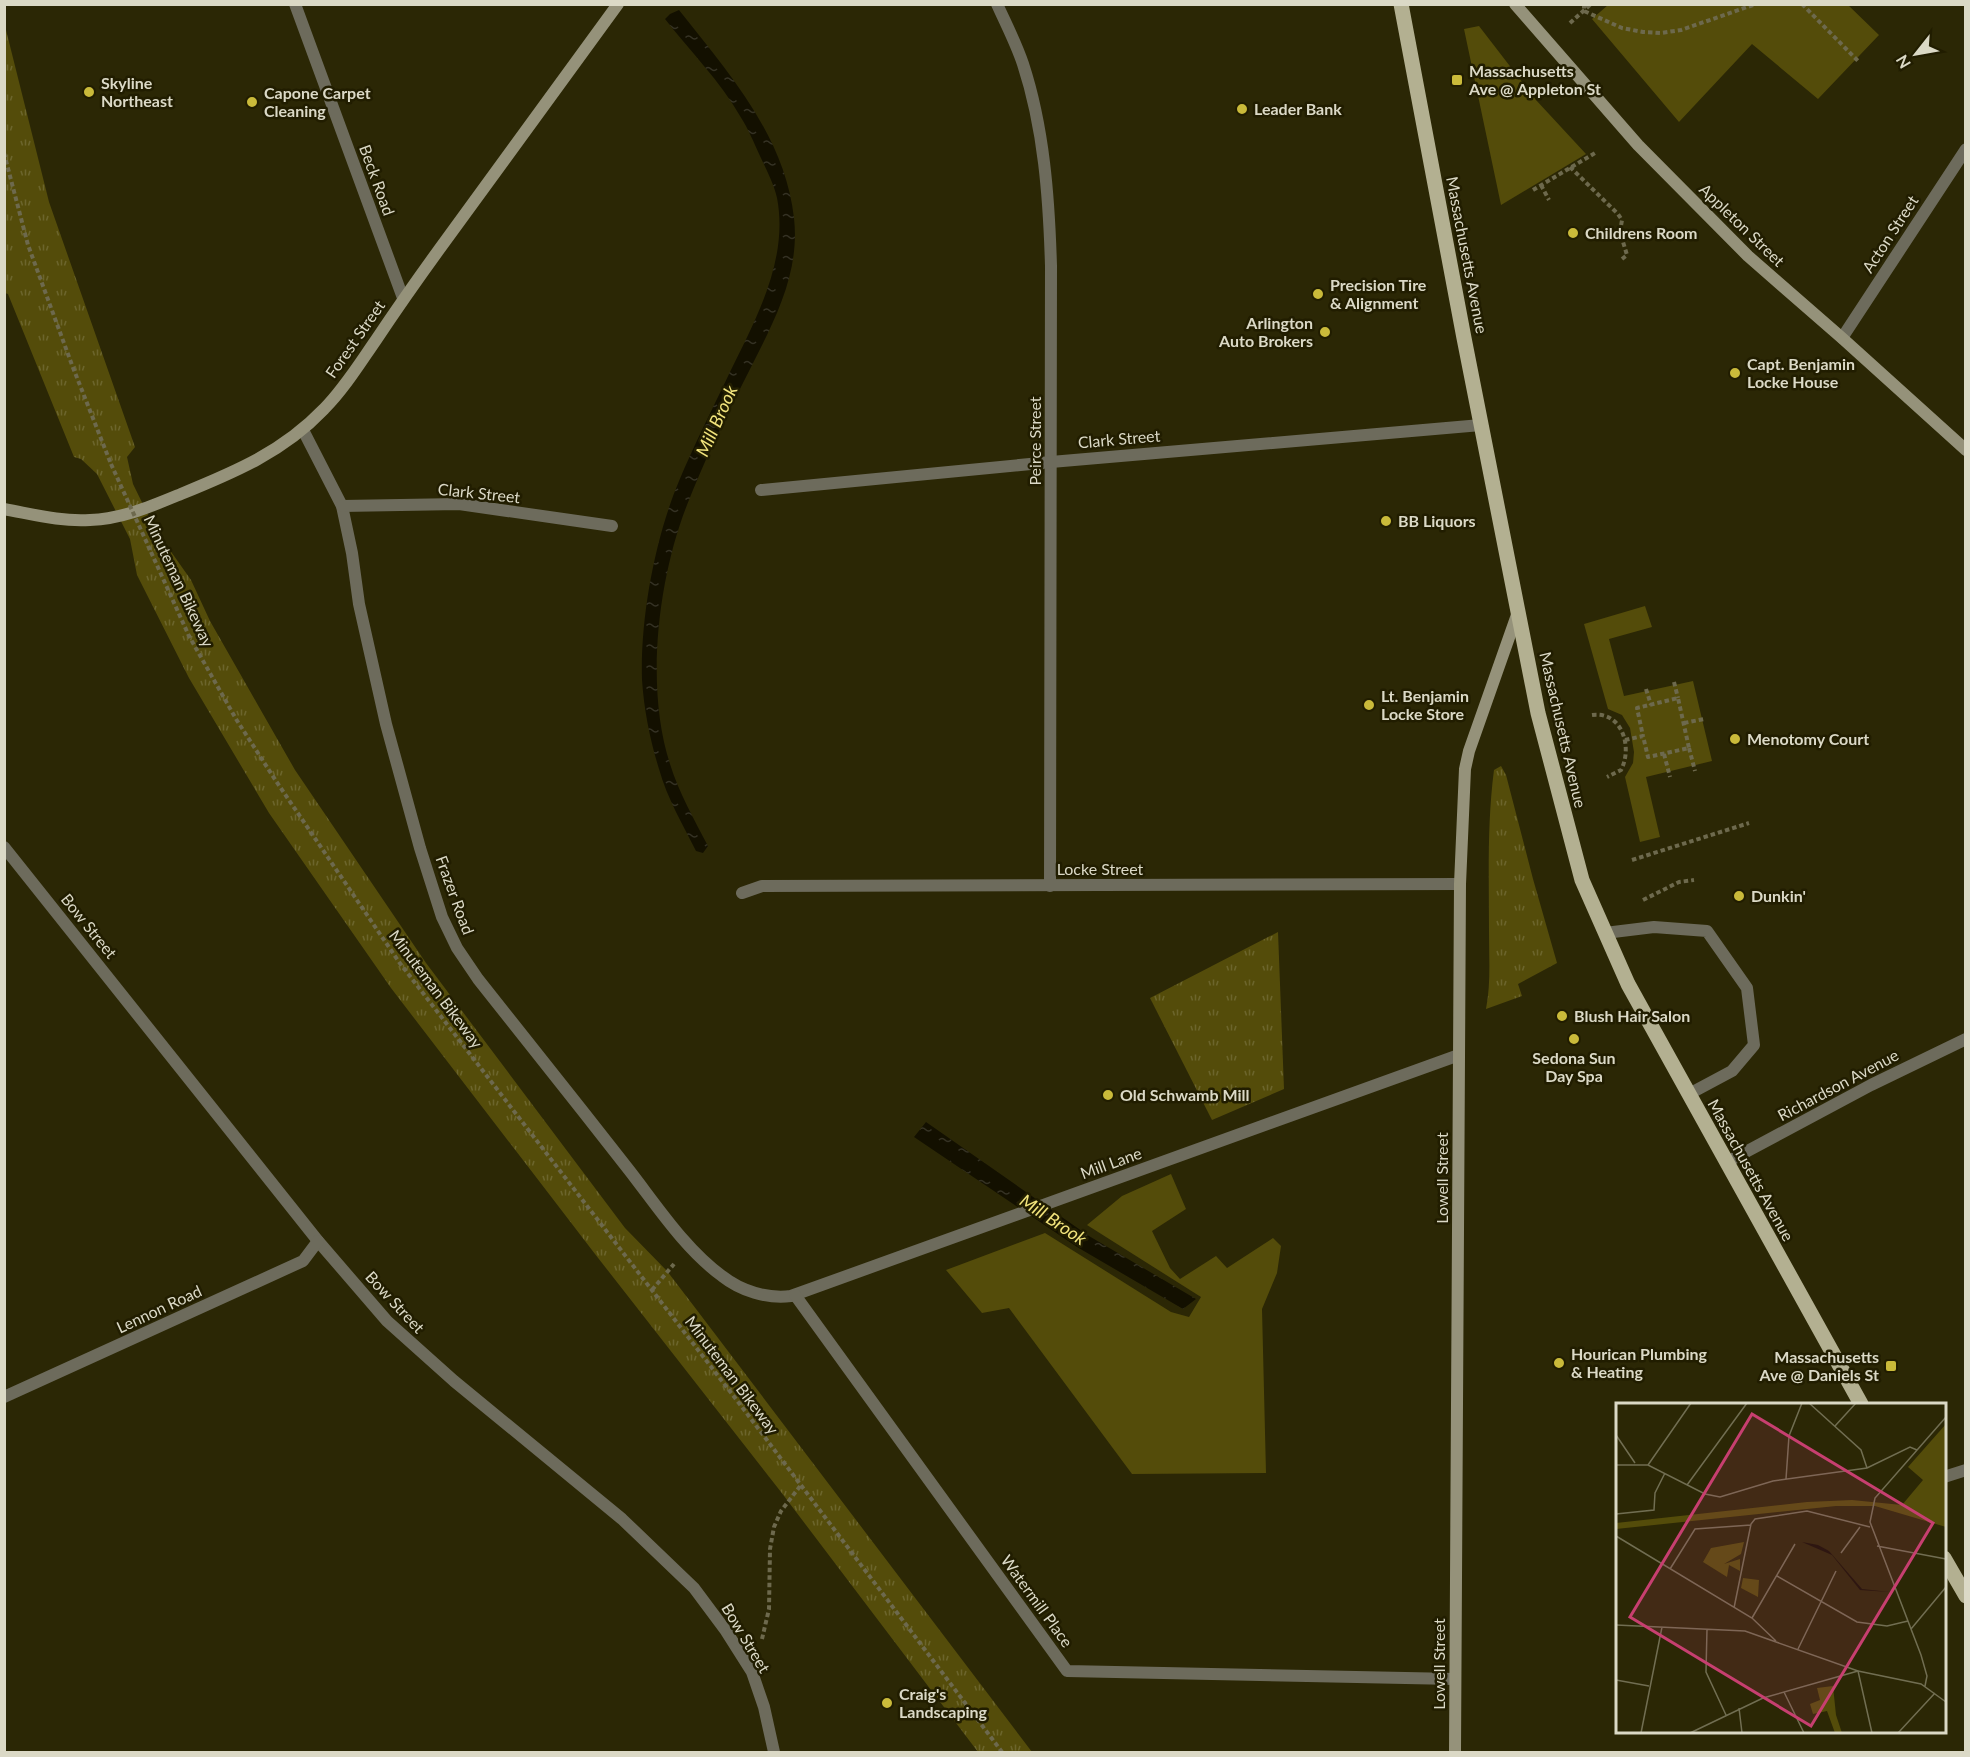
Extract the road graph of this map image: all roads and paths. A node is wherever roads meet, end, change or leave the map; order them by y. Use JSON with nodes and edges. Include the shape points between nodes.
{"nodes":[{"id":1,"x":295,"y":4,"type":"edge"},
{"id":2,"x":618,"y":4,"type":"edge"},
{"id":3,"x":997,"y":4,"type":"edge"},
{"id":4,"x":1401,"y":4,"type":"edge"},
{"id":5,"x":1515,"y":4,"type":"edge"},
{"id":6,"x":1584,"y":4,"type":"edge"},
{"id":7,"x":1591,"y":4,"type":"edge"},
{"id":8,"x":1756,"y":4,"type":"edge"},
{"id":9,"x":1802,"y":4,"type":"edge"},
{"id":10,"x":1584,"y":11,"type":"junction"},
{"id":11,"x":1569,"y":23,"type":"dead end"},
{"id":12,"x":1859,"y":62,"type":"dead end"},
{"id":13,"x":1965,"y":149,"type":"edge"},
{"id":14,"x":4,"y":153,"type":"edge"},
{"id":15,"x":1595,"y":153,"type":"dead end"},
{"id":16,"x":1570,"y":167,"type":"junction"},
{"id":17,"x":1541,"y":185,"type":"junction"},
{"id":18,"x":1533,"y":190,"type":"dead end"},
{"id":19,"x":1549,"y":200,"type":"dead end"},
{"id":20,"x":1622,"y":259,"type":"dead end"},
{"id":21,"x":403,"y":298,"type":"junction"},
{"id":22,"x":1842,"y":338,"type":"junction"},
{"id":23,"x":1481,"y":425,"type":"junction"},
{"id":24,"x":303,"y":430,"type":"junction"},
{"id":25,"x":1965,"y":450,"type":"edge"},
{"id":26,"x":1052,"y":462,"type":"junction"},
{"id":27,"x":761,"y":490,"type":"dead end"},
{"id":28,"x":342,"y":506,"type":"junction"},
{"id":29,"x":4,"y":509,"type":"edge"},
{"id":30,"x":612,"y":526,"type":"dead end"},
{"id":31,"x":1518,"y":612,"type":"junction"},
{"id":32,"x":1674,"y":682,"type":"dead end"},
{"id":33,"x":1646,"y":689,"type":"dead end"},
{"id":34,"x":1678,"y":698,"type":"junction"},
{"id":35,"x":1651,"y":705,"type":"junction"},
{"id":36,"x":1592,"y":715,"type":"dead end"},
{"id":37,"x":1704,"y":719,"type":"dead end"},
{"id":38,"x":1684,"y":723,"type":"junction"},
{"id":39,"x":1643,"y":736,"type":"junction"},
{"id":40,"x":1625,"y":740,"type":"junction"},
{"id":41,"x":1689,"y":748,"type":"junction"},
{"id":42,"x":1664,"y":754,"type":"junction"},
{"id":43,"x":1695,"y":771,"type":"dead end"},
{"id":44,"x":1607,"y":777,"type":"dead end"},
{"id":45,"x":1670,"y":777,"type":"dead end"},
{"id":46,"x":1749,"y":823,"type":"dead end"},
{"id":47,"x":4,"y":847,"type":"edge"},
{"id":48,"x":1632,"y":860,"type":"dead end"},
{"id":49,"x":1694,"y":880,"type":"dead end"},
{"id":50,"x":1460,"y":884,"type":"junction"},
{"id":51,"x":1050,"y":886,"type":"junction"},
{"id":52,"x":742,"y":893,"type":"dead end"},
{"id":53,"x":1643,"y":900,"type":"dead end"},
{"id":54,"x":1605,"y":933,"type":"junction"},
{"id":55,"x":1965,"y":1039,"type":"edge"},
{"id":56,"x":1459,"y":1054,"type":"junction"},
{"id":57,"x":1689,"y":1094,"type":"junction"},
{"id":58,"x":1726,"y":1162,"type":"junction"},
{"id":59,"x":318,"y":1241,"type":"junction"},
{"id":60,"x":691,"y":1247,"type":"junction"},
{"id":61,"x":652,"y":1290,"type":"junction"},
{"id":62,"x":795,"y":1295,"type":"junction"},
{"id":63,"x":773,"y":1297,"type":"joint"},
{"id":64,"x":4,"y":1397,"type":"edge"},
{"id":65,"x":1860,"y":1403,"type":"edge"},
{"id":66,"x":1965,"y":1470,"type":"edge"},
{"id":67,"x":1946,"y":1476,"type":"edge"},
{"id":68,"x":801,"y":1485,"type":"junction"},
{"id":69,"x":1946,"y":1562,"type":"edge"},
{"id":70,"x":1965,"y":1596,"type":"edge"},
{"id":71,"x":752,"y":1672,"type":"junction"},
{"id":72,"x":1455,"y":1679,"type":"junction"},
{"id":73,"x":774,"y":1752,"type":"edge"},
{"id":74,"x":1002,"y":1752,"type":"edge"},
{"id":75,"x":1455,"y":1752,"type":"edge"}],
"edges":[{"from":1,"to":21,"type":"street","name":"Beck Road"},
{"from":2,"to":21,"type":"street","name":"Forest Street"},
{"from":3,"to":26,"type":"street","name":"Peirce Street","via":[[1023,65],[1036,115],[1049,210]]},
{"from":4,"to":23,"type":"main road","name":"Massachusetts Avenue"},
{"from":5,"to":22,"type":"street","name":"Appleton Street","via":[[1638,145],[1748,256]]},
{"from":6,"to":10,"type":"path"},
{"from":7,"to":10,"type":"path"},
{"from":8,"to":10,"type":"path","via":[[1661,33],[1622,28]]},
{"from":9,"to":12,"type":"path"},
{"from":10,"to":11,"type":"path"},
{"from":13,"to":22,"type":"street","name":"Acton Street"},
{"from":14,"to":61,"type":"path","name":"Minuteman Bikeway","bridge":true,"via":[[28,245],[111,464],[189,636],[236,719],[399,962]]},
{"from":15,"to":16,"type":"path"},
{"from":16,"to":17,"type":"path"},
{"from":16,"to":20,"type":"path","via":[[1622,220],[1620,232],[1628,255]]},
{"from":17,"to":18,"type":"path"},
{"from":17,"to":19,"type":"path"},
{"from":21,"to":24,"type":"street","name":"Forest Street","via":[[350,378]]},
{"from":22,"to":25,"type":"street","name":"Appleton Street"},
{"from":23,"to":26,"type":"street","name":"Clark Street"},
{"from":23,"to":31,"type":"main road","name":"Massachusetts Avenue"},
{"from":24,"to":28,"type":"street","name":"Frazer Road"},
{"from":24,"to":29,"type":"street","name":"Forest Street","via":[[266,456],[221,477],[116,517],[71,519]]},
{"from":26,"to":27,"type":"street","name":"Clark Street"},
{"from":26,"to":51,"type":"street","name":"Peirce Street"},
{"from":28,"to":30,"type":"street","name":"Clark Street","via":[[459,504]]},
{"from":28,"to":60,"type":"street","name":"Frazer Road","via":[[386,724],[442,917],[478,979]]},
{"from":31,"to":50,"type":"street","name":"Lowell Street","via":[[1469,751]]},
{"from":31,"to":54,"type":"main road","name":"Massachusetts Avenue","via":[[1538,713],[1582,880]]},
{"from":32,"to":34,"type":"path"},
{"from":33,"to":35,"type":"path"},
{"from":34,"to":35,"type":"path"},
{"from":34,"to":38,"type":"path"},
{"from":35,"to":39,"type":"path","via":[[1638,708]]},
{"from":36,"to":40,"type":"path","via":[[1614,719]]},
{"from":37,"to":38,"type":"path"},
{"from":38,"to":41,"type":"path"},
{"from":39,"to":40,"type":"path"},
{"from":39,"to":42,"type":"path","via":[[1648,757]]},
{"from":40,"to":44,"type":"path","via":[[1624,764]]},
{"from":41,"to":42,"type":"path"},
{"from":41,"to":43,"type":"path"},
{"from":42,"to":45,"type":"path"},
{"from":46,"to":48,"type":"path"},
{"from":47,"to":59,"type":"street","name":"Bow Street"},
{"from":49,"to":53,"type":"path","via":[[1679,882]]},
{"from":50,"to":51,"type":"street","name":"Locke Street"},
{"from":50,"to":56,"type":"street","name":"Lowell Street"},
{"from":51,"to":52,"type":"street","name":"Locke Street","via":[[762,886]]},
{"from":54,"to":57,"type":"main road","name":"Massachusetts Avenue","via":[[1628,984]]},
{"from":54,"to":57,"type":"street","via":[[1654,927],[1707,931],[1747,988],[1754,1045],[1732,1071]]},
{"from":55,"to":58,"type":"street","name":"Richardson Avenue"},
{"from":56,"to":62,"type":"street","name":"Mill Lane"},
{"from":56,"to":72,"type":"street","name":"Lowell Street"},
{"from":57,"to":58,"type":"main road","name":"Massachusetts Avenue"},
{"from":58,"to":65,"type":"main road","name":"Massachusetts Avenue"},
{"from":59,"to":64,"type":"street","name":"Lennon Road","via":[[303,1261]]},
{"from":59,"to":71,"type":"street","name":"Bow Street","via":[[387,1321],[622,1519],[694,1588]]},
{"from":60,"to":61,"type":"path"},
{"from":60,"to":63,"type":"street","name":"Frazer Road","via":[[725,1279]]},
{"from":61,"to":68,"type":"path","name":"Minuteman Bikeway"},
{"from":62,"to":63,"type":"street","name":"Mill Lane"},
{"from":62,"to":72,"type":"street","name":"Watermill Place","via":[[1067,1671]]},
{"from":66,"to":67,"type":"street"},
{"from":68,"to":71,"type":"path","via":[[780,1511],[774,1527],[769,1609]]},
{"from":68,"to":74,"type":"path","name":"Minuteman Bikeway"},
{"from":69,"to":70,"type":"main road"},
{"from":71,"to":73,"type":"street","name":"Bow Street"},
{"from":72,"to":75,"type":"street","name":"Lowell Street"}]}
